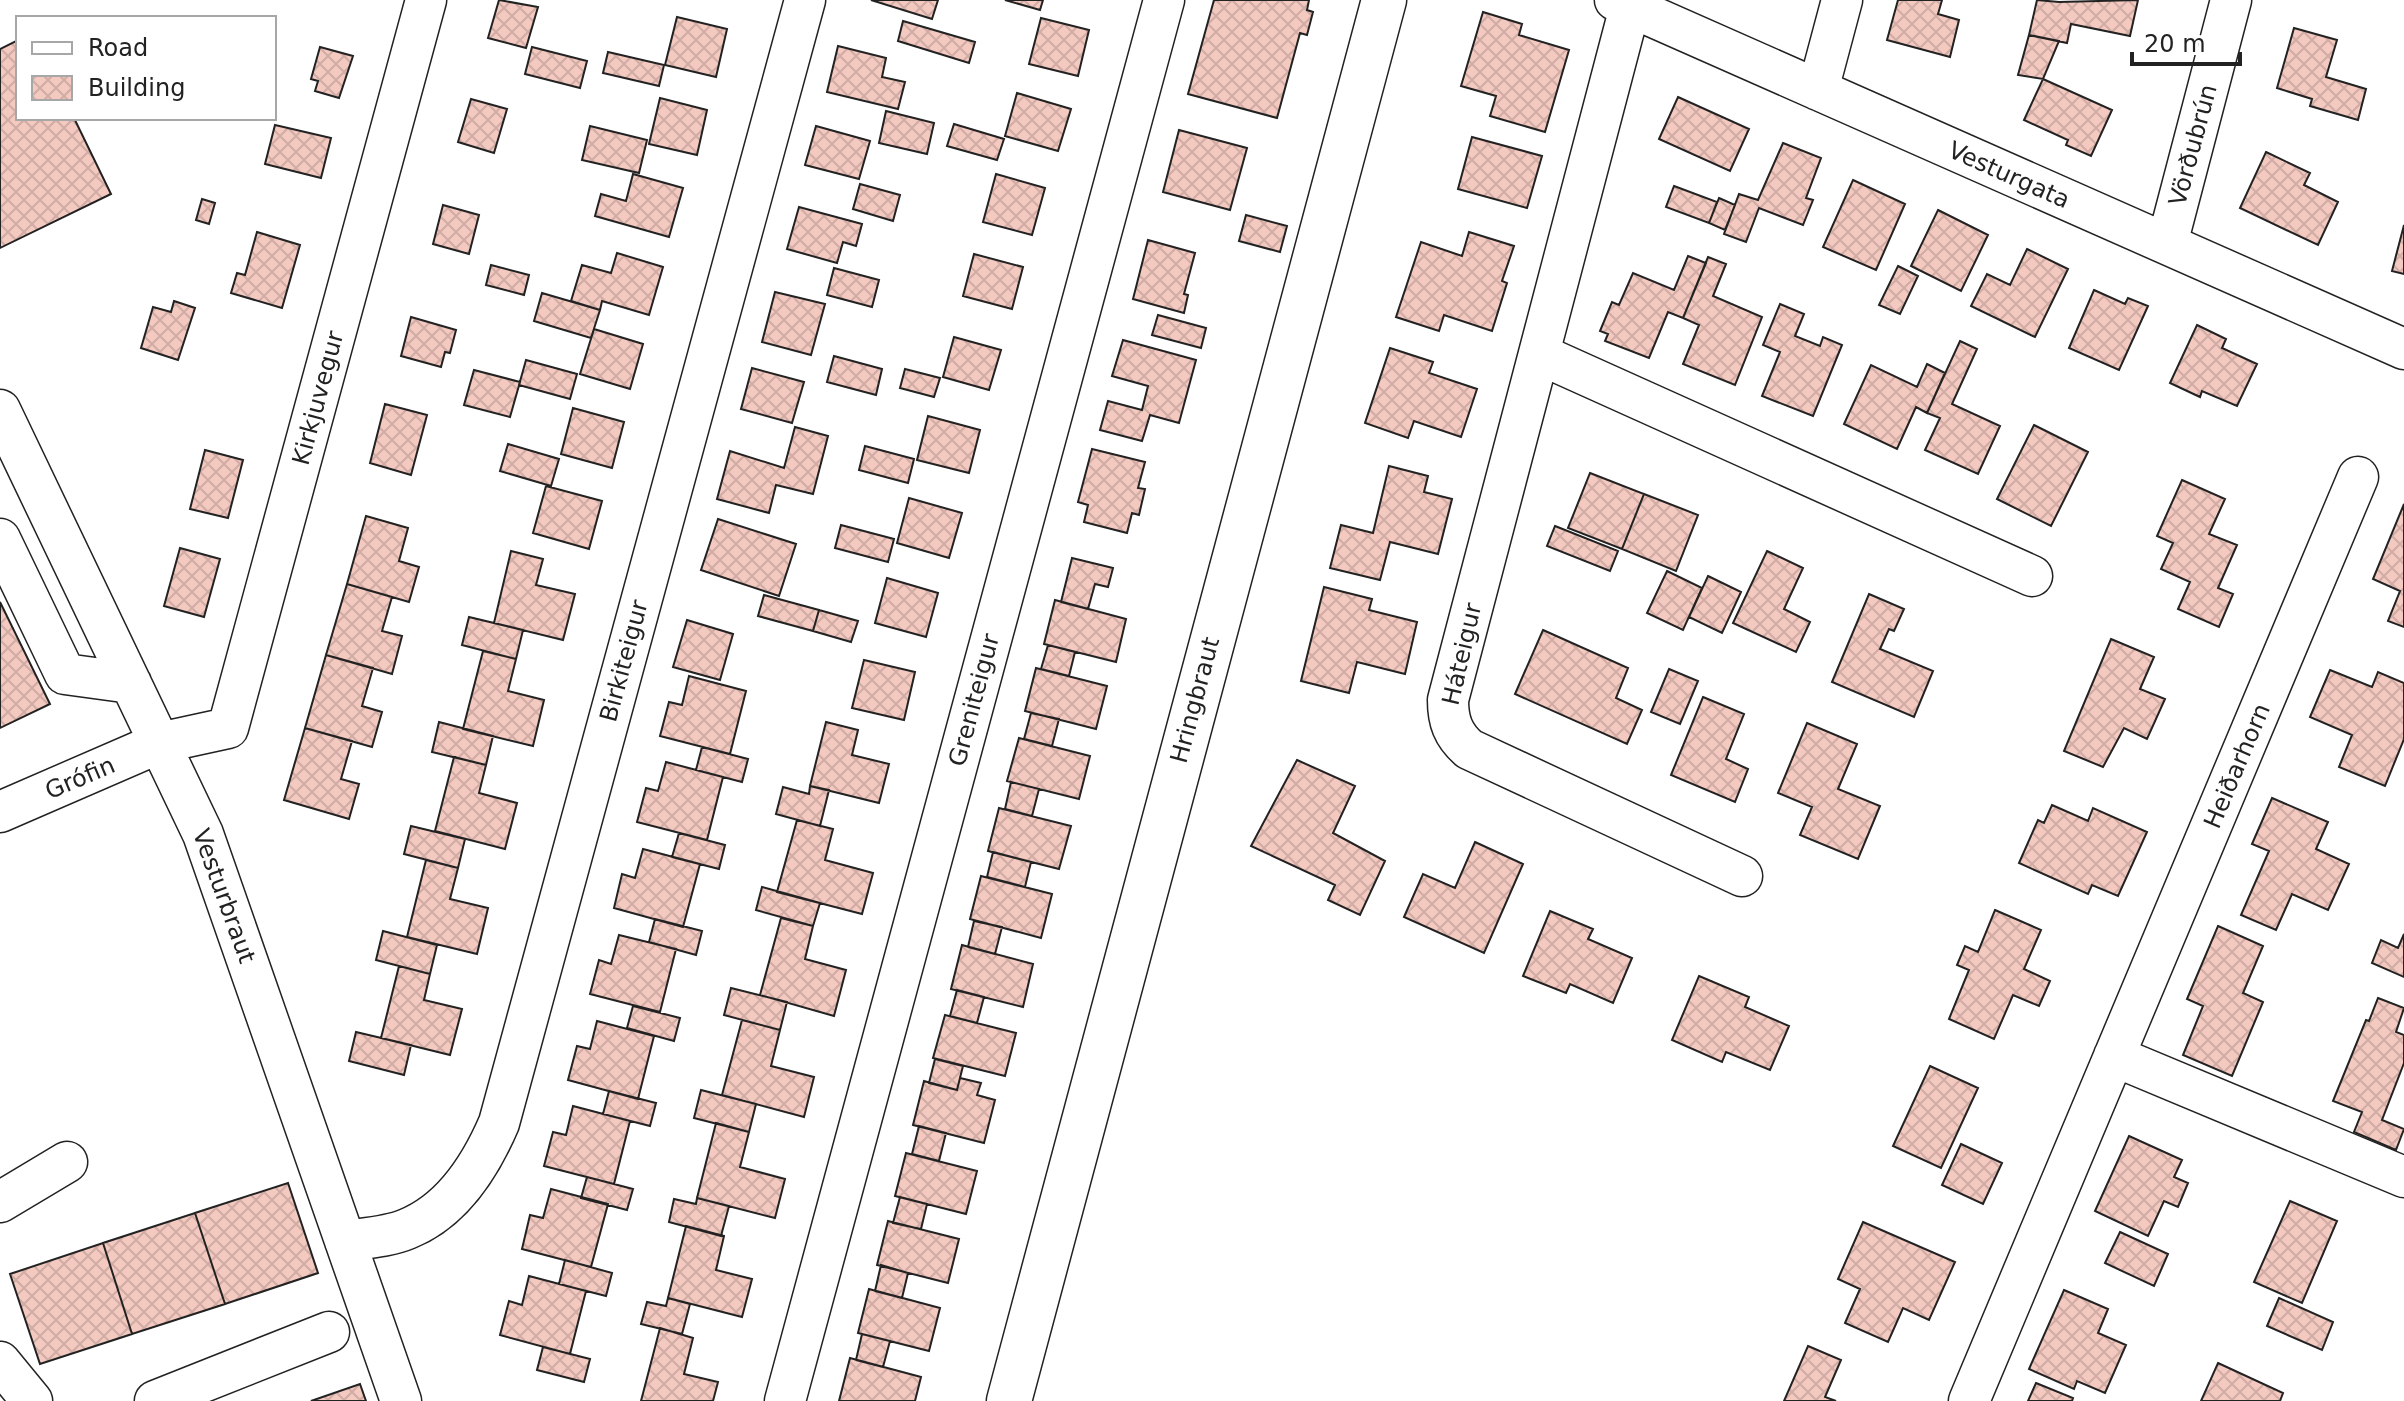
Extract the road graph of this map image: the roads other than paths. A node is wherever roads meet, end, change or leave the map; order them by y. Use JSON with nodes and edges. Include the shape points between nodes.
{"nodes":[{"id":1,"x":426,"y":0,"type":"edge"},
{"id":2,"x":805,"y":0,"type":"edge"},
{"id":3,"x":1164,"y":0,"type":"edge"},
{"id":4,"x":1384,"y":0,"type":"edge"},
{"id":5,"x":1842,"y":0,"type":"edge"},
{"id":6,"x":2231,"y":0,"type":"edge"},
{"id":7,"x":1623,"y":3,"type":"edge"},
{"id":8,"x":1818,"y":90,"type":"junction"},
{"id":9,"x":2167,"y":244,"type":"junction"},
{"id":10,"x":2404,"y":349,"type":"edge"},
{"id":11,"x":1539,"y":354,"type":"junction"},
{"id":12,"x":0,"y":410,"type":"edge"},
{"id":13,"x":2358,"y":477,"type":"dead end"},
{"id":14,"x":0,"y":539,"type":"edge"},
{"id":15,"x":2032,"y":576,"type":"dead end"},
{"id":16,"x":131,"y":683,"type":"junction"},
{"id":17,"x":159,"y":743,"type":"junction"},
{"id":18,"x":0,"y":812,"type":"edge"},
{"id":19,"x":1742,"y":876,"type":"dead end"},
{"id":20,"x":2114,"y":1056,"type":"junction"},
{"id":21,"x":67,"y":1162,"type":"dead end"},
{"id":22,"x":2404,"y":1177,"type":"edge"},
{"id":23,"x":0,"y":1202,"type":"edge"},
{"id":24,"x":345,"y":1241,"type":"junction"},
{"id":25,"x":329,"y":1332,"type":"dead end"},
{"id":26,"x":0,"y":1362,"type":"edge"},
{"id":27,"x":32,"y":1401,"type":"edge"},
{"id":28,"x":155,"y":1401,"type":"edge"},
{"id":29,"x":401,"y":1401,"type":"edge"},
{"id":30,"x":785,"y":1401,"type":"edge"},
{"id":31,"x":1009,"y":1401,"type":"edge"},
{"id":32,"x":1969,"y":1401,"type":"edge"}],
"edges":[{"from":1,"to":17,"type":"street","name":"Kirkjuvegur","via":[[228,728]]},
{"from":2,"to":24,"type":"street","name":"Birkiteigur","via":[[499,1123],[476,1169],[426,1218],[407,1229]]},
{"from":3,"to":30,"type":"street","name":"Greniteigur"},
{"from":4,"to":31,"type":"main road","name":"Hringbraut"},
{"from":5,"to":8,"type":"street"},
{"from":6,"to":9,"type":"street","name":"Vörðubrún"},
{"from":7,"to":8,"type":"street","name":"Vesturgata"},
{"from":7,"to":11,"type":"street","name":"Háteigur"},
{"from":8,"to":9,"type":"street","name":"Vesturgata"},
{"from":9,"to":10,"type":"street","name":"Vesturgata"},
{"from":11,"to":15,"type":"street"},
{"from":11,"to":19,"type":"street","name":"Háteigur","via":[[1448,700],[1452,730],[1480,755]]},
{"from":12,"to":16,"type":"street","name":"Vesturbraut"},
{"from":13,"to":20,"type":"street","name":"Heiðarhorn"},
{"from":14,"to":16,"type":"street","via":[[65,674]]},
{"from":16,"to":17,"type":"street","name":"Vesturbraut"},
{"from":17,"to":18,"type":"street","name":"Grófin"},
{"from":17,"to":24,"type":"street","name":"Vesturbraut","via":[[203,834]]},
{"from":20,"to":22,"type":"street"},
{"from":20,"to":32,"type":"street","name":"Heiðarhorn"},
{"from":21,"to":23,"type":"street"},
{"from":24,"to":29,"type":"street","name":"Vesturbraut"},
{"from":25,"to":28,"type":"street"},
{"from":26,"to":27,"type":"street"}]}
